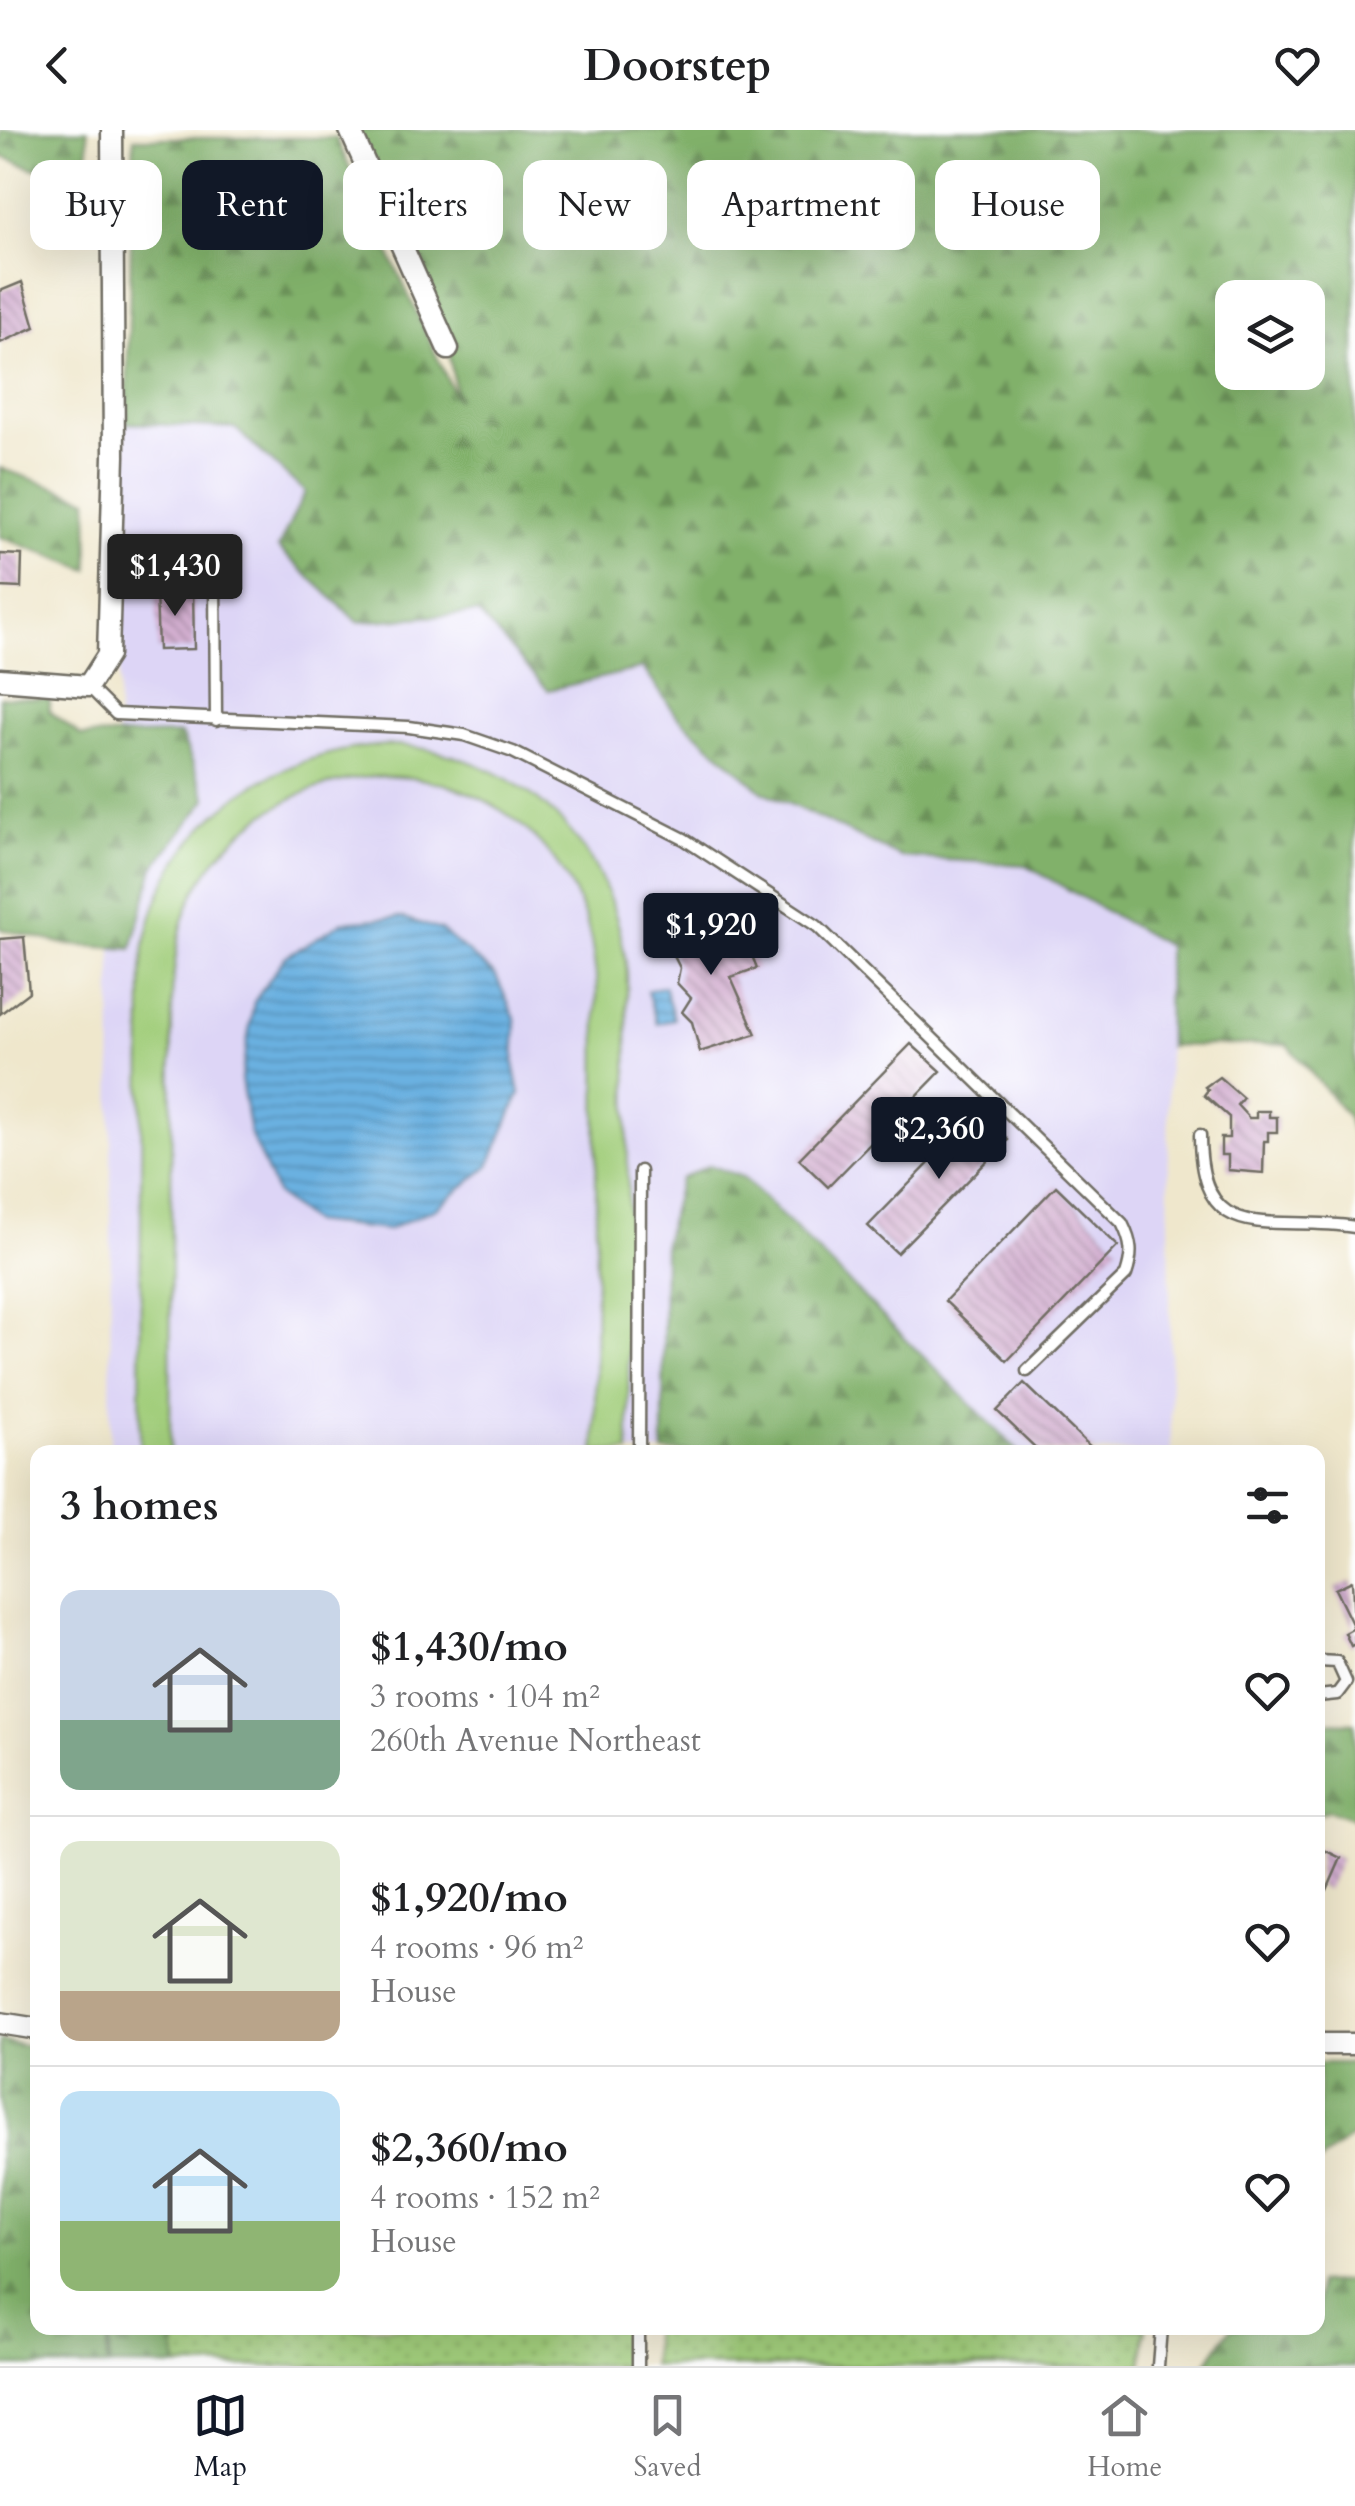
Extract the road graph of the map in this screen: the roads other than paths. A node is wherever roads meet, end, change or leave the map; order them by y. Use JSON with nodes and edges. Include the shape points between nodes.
{"nodes":[{"id":1,"x":112,"y":130,"type":"edge"},
{"id":2,"x":350,"y":130,"type":"edge"},
{"id":3,"x":448,"y":349,"type":"dead end"},
{"id":4,"x":216,"y":579,"type":"dead end"},
{"id":5,"x":0,"y":679,"type":"edge"},
{"id":6,"x":88,"y":686,"type":"junction"},
{"id":7,"x":216,"y":720,"type":"junction"},
{"id":8,"x":1200,"y":1136,"type":"dead end"},
{"id":9,"x":640,"y":1171,"type":"dead end"},
{"id":10,"x":1355,"y":1227,"type":"edge"},
{"id":11,"x":1028,"y":1371,"type":"dead end"},
{"id":12,"x":639,"y":1445,"type":"edge"},
{"id":13,"x":1325,"y":1661,"type":"edge"},
{"id":14,"x":1325,"y":1695,"type":"edge"},
{"id":15,"x":0,"y":2023,"type":"edge"},
{"id":16,"x":30,"y":2028,"type":"edge"},
{"id":17,"x":1325,"y":2044,"type":"edge"},
{"id":18,"x":1355,"y":2044,"type":"edge"},
{"id":19,"x":638,"y":2335,"type":"edge"},
{"id":20,"x":1160,"y":2335,"type":"edge"},
{"id":21,"x":638,"y":2366,"type":"edge"},
{"id":22,"x":1158,"y":2366,"type":"edge"}],
"edges":[{"from":1,"to":6,"type":"street","via":[[108,656]]},
{"from":2,"to":3,"type":"street"},
{"from":4,"to":7,"type":"lane"},
{"from":5,"to":6,"type":"street"},
{"from":6,"to":7,"type":"lane","via":[[116,714]]},
{"from":7,"to":11,"type":"lane","via":[[464,735],[513,752],[684,839],[818,926],[1122,1223],[1133,1256],[1126,1276]]},
{"from":8,"to":10,"type":"lane","via":[[1204,1184],[1224,1212],[1251,1221]]},
{"from":9,"to":12,"type":"lane"},
{"from":13,"to":14,"type":"lane","via":[[1337,1662],[1346,1682],[1338,1694]]},
{"from":15,"to":16,"type":"street"},
{"from":17,"to":18,"type":"street"},
{"from":19,"to":21,"type":"lane"},
{"from":20,"to":22,"type":"lane"}]}
